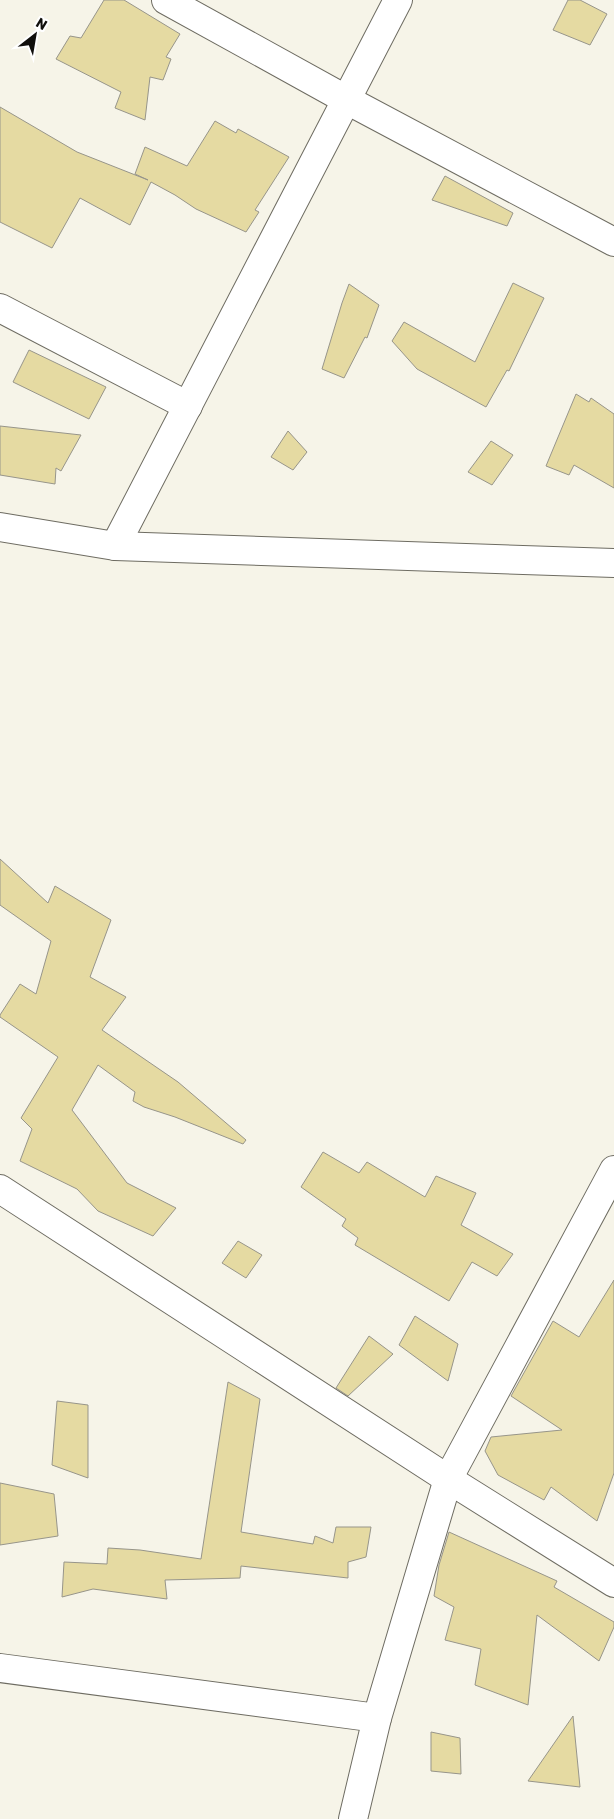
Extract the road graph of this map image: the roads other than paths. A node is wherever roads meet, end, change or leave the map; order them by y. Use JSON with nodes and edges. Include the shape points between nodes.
{"nodes":[{"id":1,"x":166,"y":0,"type":"edge"},
{"id":2,"x":398,"y":0,"type":"edge"},
{"id":3,"x":347,"y":100,"type":"junction"},
{"id":4,"x":614,"y":242,"type":"edge"},
{"id":5,"x":0,"y":308,"type":"edge"},
{"id":6,"x":188,"y":406,"type":"junction"},
{"id":7,"x":0,"y":527,"type":"edge"},
{"id":8,"x":115,"y":546,"type":"junction"},
{"id":9,"x":614,"y":563,"type":"edge"},
{"id":10,"x":614,"y":1170,"type":"edge"},
{"id":11,"x":0,"y":1189,"type":"edge"},
{"id":12,"x":448,"y":1479,"type":"junction"},
{"id":13,"x":614,"y":1583,"type":"edge"},
{"id":14,"x":0,"y":1668,"type":"edge"},
{"id":15,"x":377,"y":1718,"type":"junction"},
{"id":16,"x":353,"y":1819,"type":"edge"}],
"edges":[{"from":1,"to":3,"type":"street"},
{"from":2,"to":3,"type":"street"},
{"from":3,"to":4,"type":"street"},
{"from":3,"to":6,"type":"street"},
{"from":5,"to":6,"type":"street"},
{"from":6,"to":8,"type":"street"},
{"from":7,"to":8,"type":"street"},
{"from":8,"to":9,"type":"street"},
{"from":10,"to":12,"type":"street"},
{"from":11,"to":12,"type":"street"},
{"from":12,"to":13,"type":"street"},
{"from":12,"to":15,"type":"street"},
{"from":14,"to":15,"type":"street"},
{"from":15,"to":16,"type":"street"}]}
